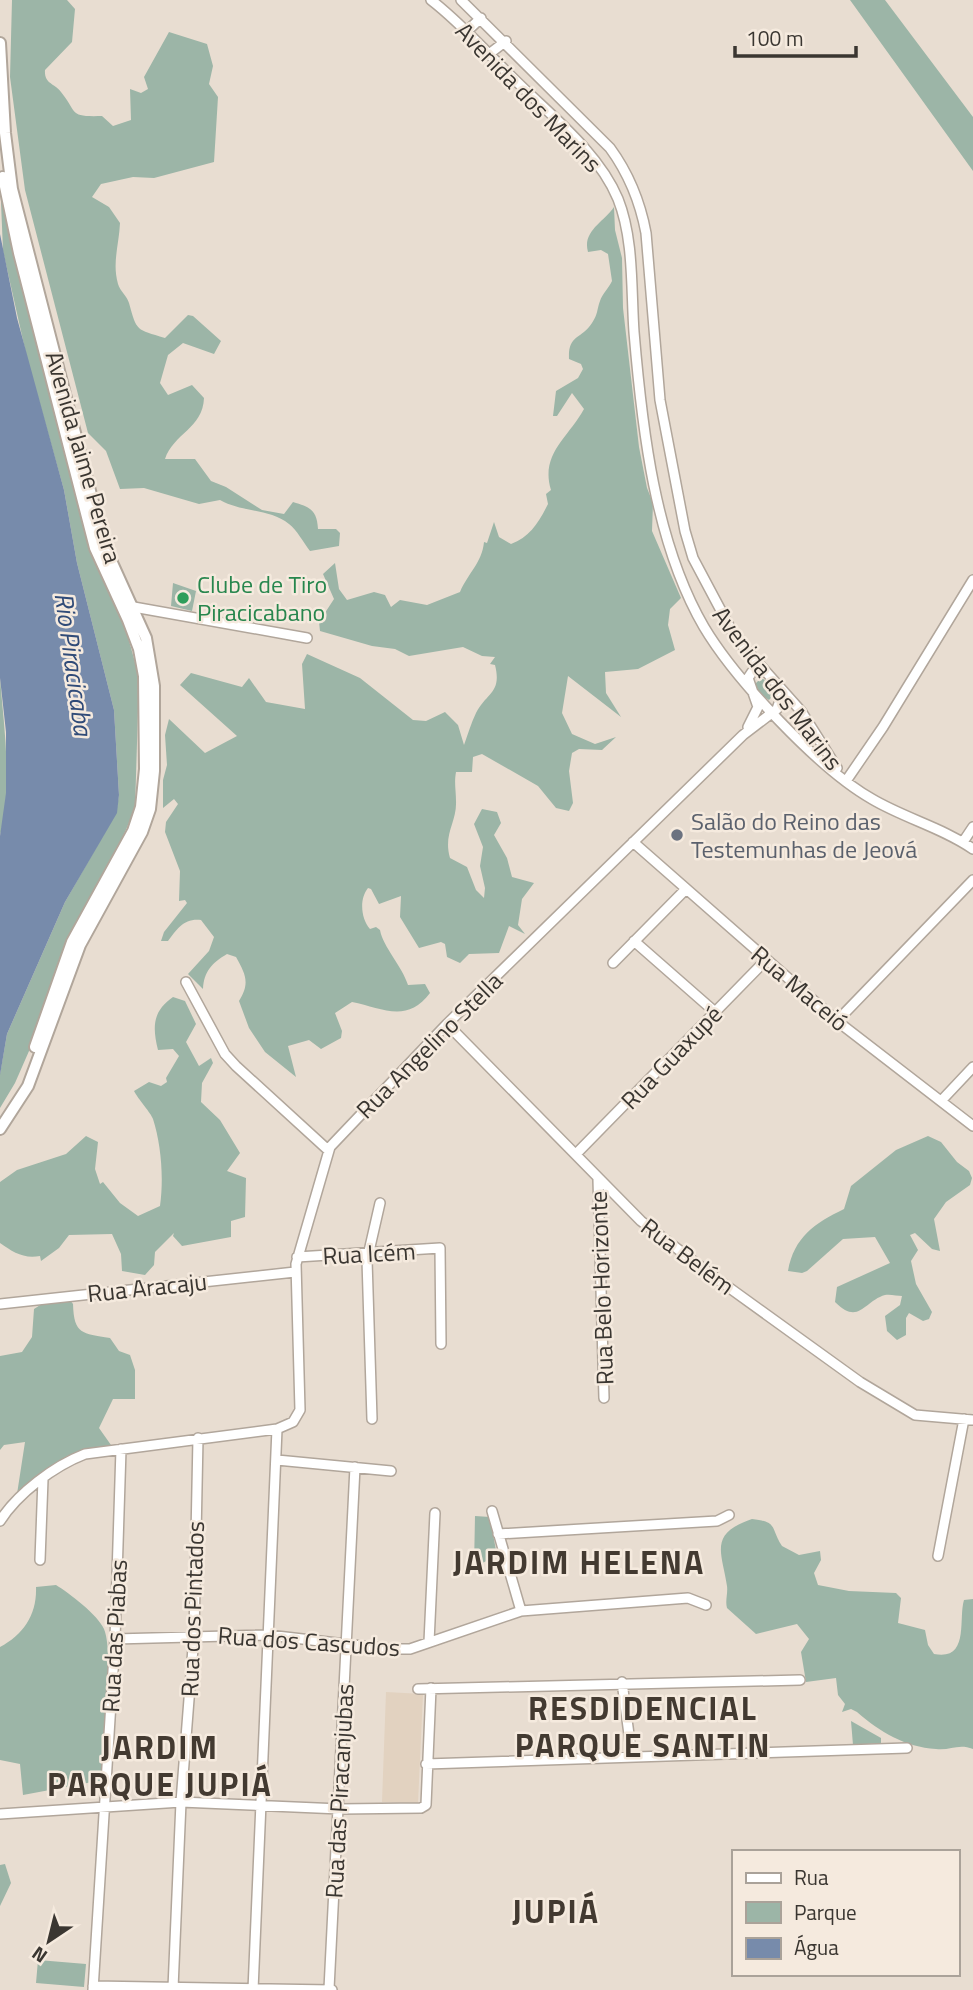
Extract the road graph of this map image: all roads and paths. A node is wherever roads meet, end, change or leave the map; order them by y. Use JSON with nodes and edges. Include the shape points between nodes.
{"nodes":[{"id":1,"x":431,"y":0,"type":"edge"},
{"id":2,"x":461,"y":0,"type":"edge"},
{"id":3,"x":481,"y":18,"type":"junction"},
{"id":4,"x":466,"y":32,"type":"junction"},
{"id":5,"x":506,"y":41,"type":"junction"},
{"id":6,"x":0,"y":43,"type":"edge"},
{"id":7,"x":489,"y":54,"type":"junction"},
{"id":8,"x":0,"y":150,"type":"edge"},
{"id":9,"x":973,"y":580,"type":"edge"},
{"id":10,"x":128,"y":606,"type":"junction"},
{"id":11,"x":307,"y":638,"type":"dead end"},
{"id":12,"x":762,"y":670,"type":"junction"},
{"id":13,"x":783,"y":692,"type":"junction"},
{"id":14,"x":754,"y":694,"type":"junction"},
{"id":15,"x":773,"y":711,"type":"junction"},
{"id":16,"x":743,"y":734,"type":"junction"},
{"id":17,"x":846,"y":780,"type":"junction"},
{"id":18,"x":973,"y":827,"type":"edge"},
{"id":19,"x":633,"y":842,"type":"junction"},
{"id":20,"x":963,"y":842,"type":"junction"},
{"id":21,"x":973,"y":849,"type":"edge"},
{"id":22,"x":973,"y":880,"type":"edge"},
{"id":23,"x":686,"y":889,"type":"junction"},
{"id":24,"x":634,"y":941,"type":"junction"},
{"id":25,"x":766,"y":960,"type":"junction"},
{"id":26,"x":613,"y":962,"type":"dead end"},
{"id":27,"x":186,"y":982,"type":"dead end"},
{"id":28,"x":715,"y":1012,"type":"junction"},
{"id":29,"x":837,"y":1021,"type":"junction"},
{"id":30,"x":447,"y":1024,"type":"junction"},
{"id":31,"x":973,"y":1067,"type":"edge"},
{"id":32,"x":941,"y":1101,"type":"junction"},
{"id":33,"x":0,"y":1117,"type":"edge"},
{"id":34,"x":973,"y":1126,"type":"edge"},
{"id":35,"x":0,"y":1129,"type":"edge"},
{"id":36,"x":328,"y":1150,"type":"junction"},
{"id":37,"x":576,"y":1154,"type":"junction"},
{"id":38,"x":598,"y":1179,"type":"junction"},
{"id":39,"x":380,"y":1203,"type":"dead end"},
{"id":40,"x":369,"y":1252,"type":"junction"},
{"id":41,"x":297,"y":1257,"type":"junction"},
{"id":42,"x":295,"y":1272,"type":"junction"},
{"id":43,"x":0,"y":1304,"type":"edge"},
{"id":44,"x":441,"y":1344,"type":"dead end"},
{"id":45,"x":604,"y":1398,"type":"dead end"},
{"id":46,"x":372,"y":1419,"type":"dead end"},
{"id":47,"x":968,"y":1419,"type":"edge"},
{"id":48,"x":278,"y":1429,"type":"junction"},
{"id":49,"x":198,"y":1438,"type":"junction"},
{"id":50,"x":121,"y":1449,"type":"junction"},
{"id":51,"x":277,"y":1460,"type":"junction"},
{"id":52,"x":355,"y":1467,"type":"junction"},
{"id":53,"x":391,"y":1471,"type":"dead end"},
{"id":54,"x":43,"y":1479,"type":"junction"},
{"id":55,"x":492,"y":1511,"type":"dead end"},
{"id":56,"x":435,"y":1513,"type":"dead end"},
{"id":57,"x":729,"y":1515,"type":"dead end"},
{"id":58,"x":0,"y":1521,"type":"edge"},
{"id":59,"x":498,"y":1534,"type":"junction"},
{"id":60,"x":938,"y":1556,"type":"dead end"},
{"id":61,"x":40,"y":1560,"type":"dead end"},
{"id":62,"x":706,"y":1605,"type":"dead end"},
{"id":63,"x":520,"y":1611,"type":"junction"},
{"id":64,"x":194,"y":1635,"type":"junction"},
{"id":65,"x":268,"y":1635,"type":"junction"},
{"id":66,"x":115,"y":1639,"type":"junction"},
{"id":67,"x":346,"y":1642,"type":"junction"},
{"id":68,"x":429,"y":1642,"type":"junction"},
{"id":69,"x":800,"y":1680,"type":"dead end"},
{"id":70,"x":622,"y":1682,"type":"junction"},
{"id":71,"x":431,"y":1688,"type":"junction"},
{"id":72,"x":418,"y":1689,"type":"dead end"},
{"id":73,"x":907,"y":1748,"type":"dead end"},
{"id":74,"x":632,"y":1757,"type":"junction"},
{"id":75,"x":426,"y":1765,"type":"junction"},
{"id":76,"x":181,"y":1802,"type":"junction"},
{"id":77,"x":262,"y":1806,"type":"junction"},
{"id":78,"x":104,"y":1807,"type":"junction"},
{"id":79,"x":340,"y":1809,"type":"junction"},
{"id":80,"x":0,"y":1814,"type":"edge"},
{"id":81,"x":93,"y":1988,"type":"edge"},
{"id":82,"x":173,"y":1988,"type":"edge"},
{"id":83,"x":253,"y":1989,"type":"edge"},
{"id":84,"x":330,"y":1990,"type":"edge"}],
"edges":[{"from":1,"to":4,"type":"street","name":"Avenida dos Marins"},
{"from":2,"to":3,"type":"street","name":"Avenida dos Marins"},
{"from":3,"to":4,"type":"street"},
{"from":3,"to":5,"type":"street","name":"Avenida dos Marins"},
{"from":4,"to":7,"type":"street","name":"Avenida dos Marins"},
{"from":5,"to":7,"type":"street"},
{"from":5,"to":12,"type":"street","name":"Avenida dos Marins","via":[[610,148],[634,188],[646,233],[660,400],[685,531],[718,611]]},
{"from":6,"to":10,"type":"main road","name":"Avenida Jaime Pereira","via":[[12,189],[104,545]]},
{"from":7,"to":14,"type":"street","name":"Avenida dos Marins","via":[[597,164],[618,198],[627,234],[639,398],[669,546],[704,627]]},
{"from":8,"to":10,"type":"main road","name":"Avenida Jaime Pereira","via":[[5,193],[95,548],[108,582]]},
{"from":9,"to":17,"type":"street"},
{"from":10,"to":11,"type":"street"},
{"from":10,"to":33,"type":"main road","name":"Avenida Jaime Pereira","via":[[144,676],[141,807],[133,831],[72,942],[21,1084]]},
{"from":10,"to":35,"type":"main road","name":"Avenida Jaime Pereira","via":[[146,638],[154,686],[150,809],[80,945],[28,1086]]},
{"from":12,"to":13,"type":"street","name":"Avenida dos Marins"},
{"from":12,"to":14,"type":"street","via":[[749,674]]},
{"from":13,"to":15,"type":"street"},
{"from":13,"to":17,"type":"street","name":"Avenida dos Marins","via":[[801,711]]},
{"from":14,"to":15,"type":"street","name":"Avenida dos Marins"},
{"from":14,"to":16,"type":"street","via":[[757,714]]},
{"from":15,"to":16,"type":"street","name":"Rua Angelino Stella"},
{"from":15,"to":17,"type":"street","name":"Avenida dos Marins"},
{"from":16,"to":19,"type":"street","name":"Rua Angelino Stella"},
{"from":17,"to":20,"type":"street","via":[[871,799]]},
{"from":18,"to":20,"type":"street"},
{"from":19,"to":23,"type":"street","name":"Rua Maceió"},
{"from":19,"to":30,"type":"street","name":"Rua Angelino Stella"},
{"from":20,"to":21,"type":"street"},
{"from":22,"to":29,"type":"street"},
{"from":23,"to":24,"type":"street"},
{"from":23,"to":25,"type":"street","name":"Rua Maceió"},
{"from":24,"to":26,"type":"street"},
{"from":24,"to":28,"type":"street"},
{"from":25,"to":28,"type":"street","name":"Rua Guaxupé"},
{"from":25,"to":29,"type":"street","name":"Rua Maceió"},
{"from":27,"to":36,"type":"street","via":[[225,1054]]},
{"from":28,"to":37,"type":"street","name":"Rua Guaxupé"},
{"from":29,"to":32,"type":"street","name":"Rua Maceió"},
{"from":30,"to":36,"type":"street","name":"Rua Angelino Stella"},
{"from":30,"to":37,"type":"street","name":"Rua Belém"},
{"from":31,"to":32,"type":"street"},
{"from":32,"to":34,"type":"street","name":"Rua Maceió"},
{"from":36,"to":41,"type":"street","name":"Rua Angelino Stella"},
{"from":37,"to":38,"type":"street","name":"Rua Belém"},
{"from":38,"to":45,"type":"street","name":"Rua Belo Horizonte"},
{"from":38,"to":47,"type":"street","name":"Rua Belém","via":[[640,1222],[860,1382],[915,1415]]},
{"from":39,"to":40,"type":"street"},
{"from":40,"to":41,"type":"street","name":"Rua Icém"},
{"from":40,"to":44,"type":"street","name":"Rua Icém","via":[[440,1248]]},
{"from":40,"to":46,"type":"street"},
{"from":41,"to":42,"type":"street","name":"Rua Angelino Stella"},
{"from":42,"to":43,"type":"street","name":"Rua Aracaju"},
{"from":42,"to":48,"type":"street","name":"Rua Angelino Stella","via":[[300,1410],[293,1422]]},
{"from":47,"to":60,"type":"street"},
{"from":48,"to":49,"type":"street"},
{"from":48,"to":51,"type":"street"},
{"from":49,"to":50,"type":"street"},
{"from":49,"to":64,"type":"street","name":"Rua dos Pintados"},
{"from":50,"to":54,"type":"street","via":[[66,1461]]},
{"from":50,"to":66,"type":"street","name":"Rua das Piabas"},
{"from":51,"to":52,"type":"street"},
{"from":51,"to":65,"type":"street"},
{"from":52,"to":53,"type":"street"},
{"from":52,"to":67,"type":"street","name":"Rua das Piracanjubas"},
{"from":54,"to":58,"type":"street"},
{"from":54,"to":61,"type":"street"},
{"from":55,"to":59,"type":"street"},
{"from":56,"to":68,"type":"street"},
{"from":57,"to":59,"type":"street","via":[[717,1521]]},
{"from":59,"to":63,"type":"street"},
{"from":62,"to":63,"type":"street","name":"Rua dos Cascudos","via":[[688,1598]]},
{"from":63,"to":68,"type":"street","name":"Rua dos Cascudos"},
{"from":64,"to":65,"type":"street","name":"Rua dos Cascudos"},
{"from":64,"to":66,"type":"street","name":"Rua dos Cascudos"},
{"from":64,"to":76,"type":"street","name":"Rua dos Pintados"},
{"from":65,"to":67,"type":"street","name":"Rua dos Cascudos"},
{"from":65,"to":77,"type":"street"},
{"from":66,"to":78,"type":"street","name":"Rua das Piabas"},
{"from":67,"to":68,"type":"street","name":"Rua dos Cascudos","via":[[389,1649],[410,1649]]},
{"from":67,"to":79,"type":"street","name":"Rua das Piracanjubas"},
{"from":69,"to":70,"type":"street"},
{"from":70,"to":71,"type":"street"},
{"from":70,"to":74,"type":"street"},
{"from":71,"to":72,"type":"street"},
{"from":71,"to":75,"type":"street"},
{"from":73,"to":74,"type":"street"},
{"from":74,"to":75,"type":"street"},
{"from":75,"to":79,"type":"street","via":[[426,1805]]},
{"from":76,"to":77,"type":"street"},
{"from":76,"to":78,"type":"street"},
{"from":76,"to":82,"type":"street","name":"Rua dos Pintados"},
{"from":77,"to":79,"type":"street"},
{"from":77,"to":83,"type":"street"},
{"from":78,"to":80,"type":"street"},
{"from":78,"to":81,"type":"street","name":"Rua das Piabas"},
{"from":79,"to":84,"type":"street","name":"Rua das Piracanjubas"},
{"from":81,"to":82,"type":"street"},
{"from":82,"to":83,"type":"street"},
{"from":83,"to":84,"type":"street"}]}
